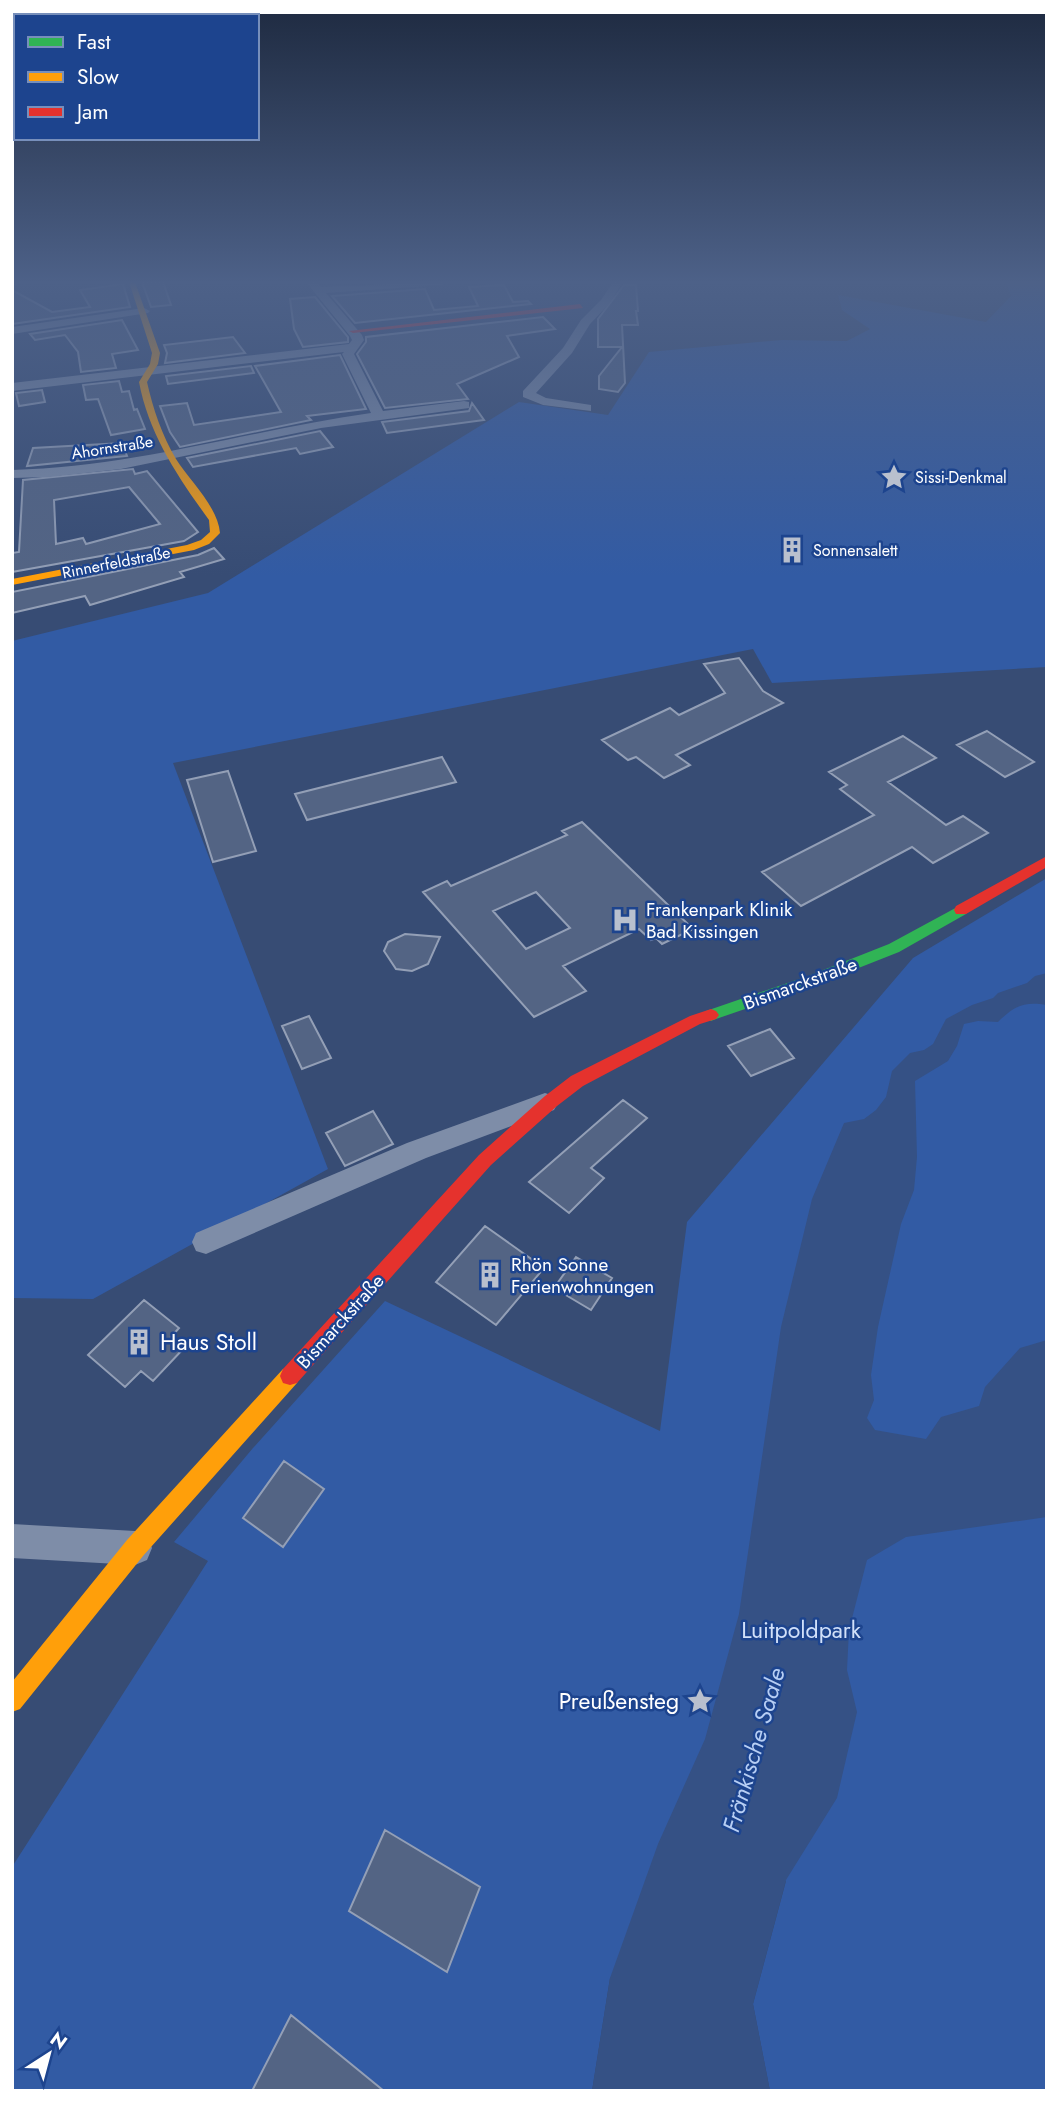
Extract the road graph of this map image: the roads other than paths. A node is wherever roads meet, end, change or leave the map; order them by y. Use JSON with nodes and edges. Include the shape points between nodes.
{"nodes":[{"id":1,"x":67,"y":380,"type":"edge"},
{"id":2,"x":144,"y":380,"type":"edge"},
{"id":3,"x":361,"y":380,"type":"edge"},
{"id":4,"x":541,"y":380,"type":"edge"},
{"id":5,"x":12,"y":387,"type":"edge"},
{"id":6,"x":464,"y":405,"type":"dead end"},
{"id":7,"x":586,"y":408,"type":"dead end"},
{"id":8,"x":379,"y":415,"type":"junction"},
{"id":9,"x":169,"y":456,"type":"junction"},
{"id":10,"x":12,"y":474,"type":"edge"},
{"id":11,"x":12,"y":582,"type":"edge"},
{"id":12,"x":1047,"y":860,"type":"edge"},
{"id":13,"x":551,"y":1101,"type":"junction"},
{"id":14,"x":206,"y":1242,"type":"dead end"},
{"id":15,"x":12,"y":1541,"type":"edge"},
{"id":16,"x":135,"y":1548,"type":"junction"},
{"id":17,"x":12,"y":1701,"type":"edge"}],
"edges":[{"from":1,"to":5,"type":"street"},
{"from":2,"to":9,"type":"street","via":[[143,392]]},
{"from":3,"to":8,"type":"street"},
{"from":4,"to":7,"type":"street","via":[[528,394]]},
{"from":6,"to":8,"type":"street","name":"Ahornstraße"},
{"from":8,"to":9,"type":"street","name":"Ahornstraße"},
{"from":9,"to":10,"type":"street","name":"Ahornstraße","via":[[72,471]]},
{"from":9,"to":11,"type":"street","name":"Rinnerfeldstraße","via":[[214,520],[215,533],[190,548]]},
{"from":12,"to":13,"type":"street","name":"Bismarckstraße","via":[[894,948],[695,1020],[577,1082]]},
{"from":13,"to":14,"type":"street","name":"Bismarckstraße","via":[[435,1142]]},
{"from":13,"to":16,"type":"street","name":"Bismarckstraße","via":[[485,1160]]},
{"from":15,"to":16,"type":"street"},
{"from":16,"to":17,"type":"street","name":"Bismarckstraße"}]}
